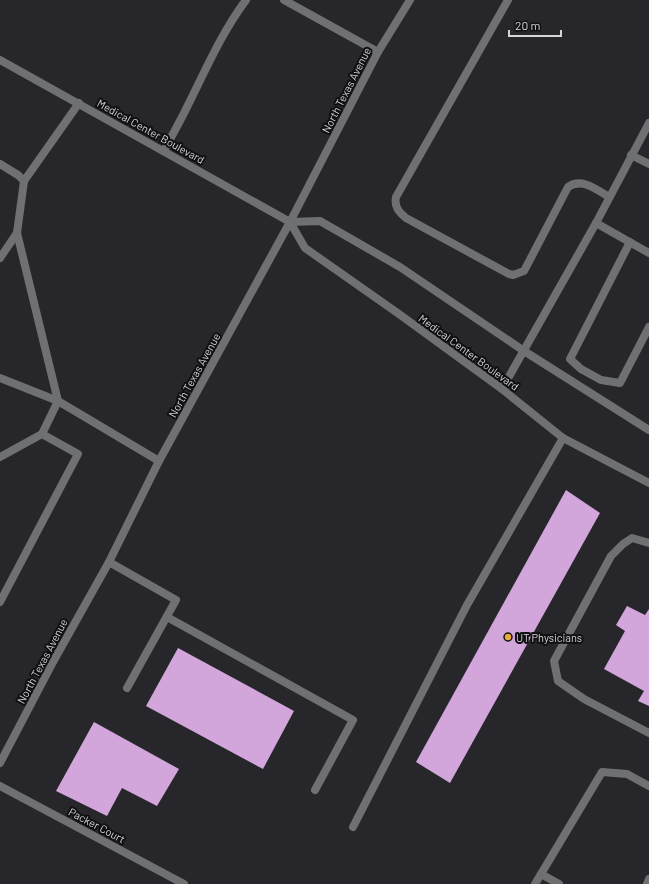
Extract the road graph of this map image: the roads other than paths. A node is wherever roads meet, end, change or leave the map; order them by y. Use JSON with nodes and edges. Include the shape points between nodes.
{"nodes":[{"id":1,"x":246,"y":0,"type":"edge"},
{"id":2,"x":284,"y":0,"type":"edge"},
{"id":3,"x":410,"y":0,"type":"edge"},
{"id":4,"x":508,"y":0,"type":"edge"},
{"id":5,"x":378,"y":52,"type":"junction"},
{"id":6,"x":0,"y":60,"type":"edge"},
{"id":7,"x":79,"y":103,"type":"junction"},
{"id":8,"x":649,"y":123,"type":"edge"},
{"id":9,"x":164,"y":151,"type":"junction"},
{"id":10,"x":631,"y":155,"type":"junction"},
{"id":11,"x":0,"y":164,"type":"edge"},
{"id":12,"x":649,"y":164,"type":"edge"},
{"id":13,"x":24,"y":181,"type":"junction"},
{"id":14,"x":609,"y":197,"type":"junction"},
{"id":15,"x":290,"y":222,"type":"junction"},
{"id":16,"x":596,"y":223,"type":"junction"},
{"id":17,"x":16,"y":233,"type":"junction"},
{"id":18,"x":630,"y":242,"type":"junction"},
{"id":19,"x":649,"y":253,"type":"edge"},
{"id":20,"x":0,"y":258,"type":"edge"},
{"id":21,"x":649,"y":327,"type":"edge"},
{"id":22,"x":524,"y":351,"type":"junction"},
{"id":23,"x":0,"y":378,"type":"edge"},
{"id":24,"x":502,"y":389,"type":"junction"},
{"id":25,"x":58,"y":401,"type":"junction"},
{"id":26,"x":649,"y":430,"type":"edge"},
{"id":27,"x":42,"y":434,"type":"junction"},
{"id":28,"x":563,"y":438,"type":"junction"},
{"id":29,"x":0,"y":457,"type":"edge"},
{"id":30,"x":159,"y":461,"type":"junction"},
{"id":31,"x":649,"y":483,"type":"edge"},
{"id":32,"x":649,"y":543,"type":"edge"},
{"id":33,"x":109,"y":562,"type":"junction"},
{"id":34,"x":0,"y":602,"type":"edge"},
{"id":35,"x":167,"y":617,"type":"junction"},
{"id":36,"x":127,"y":688,"type":"dead end"},
{"id":37,"x":649,"y":733,"type":"edge"},
{"id":38,"x":0,"y":763,"type":"edge"},
{"id":39,"x":0,"y":786,"type":"edge"},
{"id":40,"x":649,"y":786,"type":"edge"},
{"id":41,"x":315,"y":790,"type":"dead end"},
{"id":42,"x":353,"y":827,"type":"dead end"},
{"id":43,"x":541,"y":874,"type":"junction"},
{"id":44,"x":649,"y":879,"type":"edge"},
{"id":45,"x":184,"y":884,"type":"edge"},
{"id":46,"x":535,"y":884,"type":"edge"},
{"id":47,"x":559,"y":884,"type":"edge"},
{"id":48,"x":647,"y":884,"type":"edge"}],
"edges":[{"from":1,"to":9,"type":"street","via":[[212,55]]},
{"from":2,"to":5,"type":"street"},
{"from":3,"to":5,"type":"street","name":"North Texas Avenue"},
{"from":4,"to":14,"type":"street","via":[[396,197],[399,212],[513,275],[524,271],[568,187],[578,183],[586,184]]},
{"from":5,"to":15,"type":"street","name":"North Texas Avenue"},
{"from":6,"to":7,"type":"street","name":"Medical Center Boulevard"},
{"from":7,"to":9,"type":"street","name":"Medical Center Boulevard"},
{"from":7,"to":13,"type":"street"},
{"from":8,"to":10,"type":"street"},
{"from":9,"to":15,"type":"street","name":"Medical Center Boulevard"},
{"from":10,"to":12,"type":"street"},
{"from":10,"to":14,"type":"street"},
{"from":11,"to":13,"type":"street"},
{"from":13,"to":17,"type":"street"},
{"from":14,"to":16,"type":"street"},
{"from":15,"to":22,"type":"street","via":[[320,221],[400,267]]},
{"from":15,"to":24,"type":"street","name":"Medical Center Boulevard","via":[[305,248]]},
{"from":15,"to":30,"type":"street","name":"North Texas Avenue"},
{"from":16,"to":18,"type":"street"},
{"from":16,"to":22,"type":"street"},
{"from":17,"to":20,"type":"street"},
{"from":17,"to":25,"type":"street"},
{"from":18,"to":19,"type":"street"},
{"from":18,"to":21,"type":"street","via":[[570,359],[581,369],[601,380],[620,383]]},
{"from":22,"to":24,"type":"street"},
{"from":22,"to":26,"type":"street"},
{"from":23,"to":25,"type":"street"},
{"from":24,"to":28,"type":"street","name":"Medical Center Boulevard"},
{"from":25,"to":27,"type":"street"},
{"from":25,"to":30,"type":"street"},
{"from":27,"to":29,"type":"street"},
{"from":27,"to":34,"type":"street","via":[[78,454]]},
{"from":28,"to":31,"type":"street","name":"Medical Center Boulevard"},
{"from":28,"to":42,"type":"street","via":[[467,605]]},
{"from":30,"to":33,"type":"street","name":"North Texas Avenue"},
{"from":32,"to":37,"type":"street","via":[[632,538],[611,556],[554,661],[558,681],[584,699]]},
{"from":33,"to":35,"type":"street","via":[[176,600]]},
{"from":33,"to":38,"type":"street","name":"North Texas Avenue"},
{"from":35,"to":36,"type":"street"},
{"from":35,"to":41,"type":"street","via":[[353,720]]},
{"from":39,"to":45,"type":"street","name":"Packer Court"},
{"from":40,"to":43,"type":"street","via":[[627,774],[602,772]]},
{"from":43,"to":46,"type":"street"},
{"from":43,"to":47,"type":"street"},
{"from":44,"to":48,"type":"street"}]}
